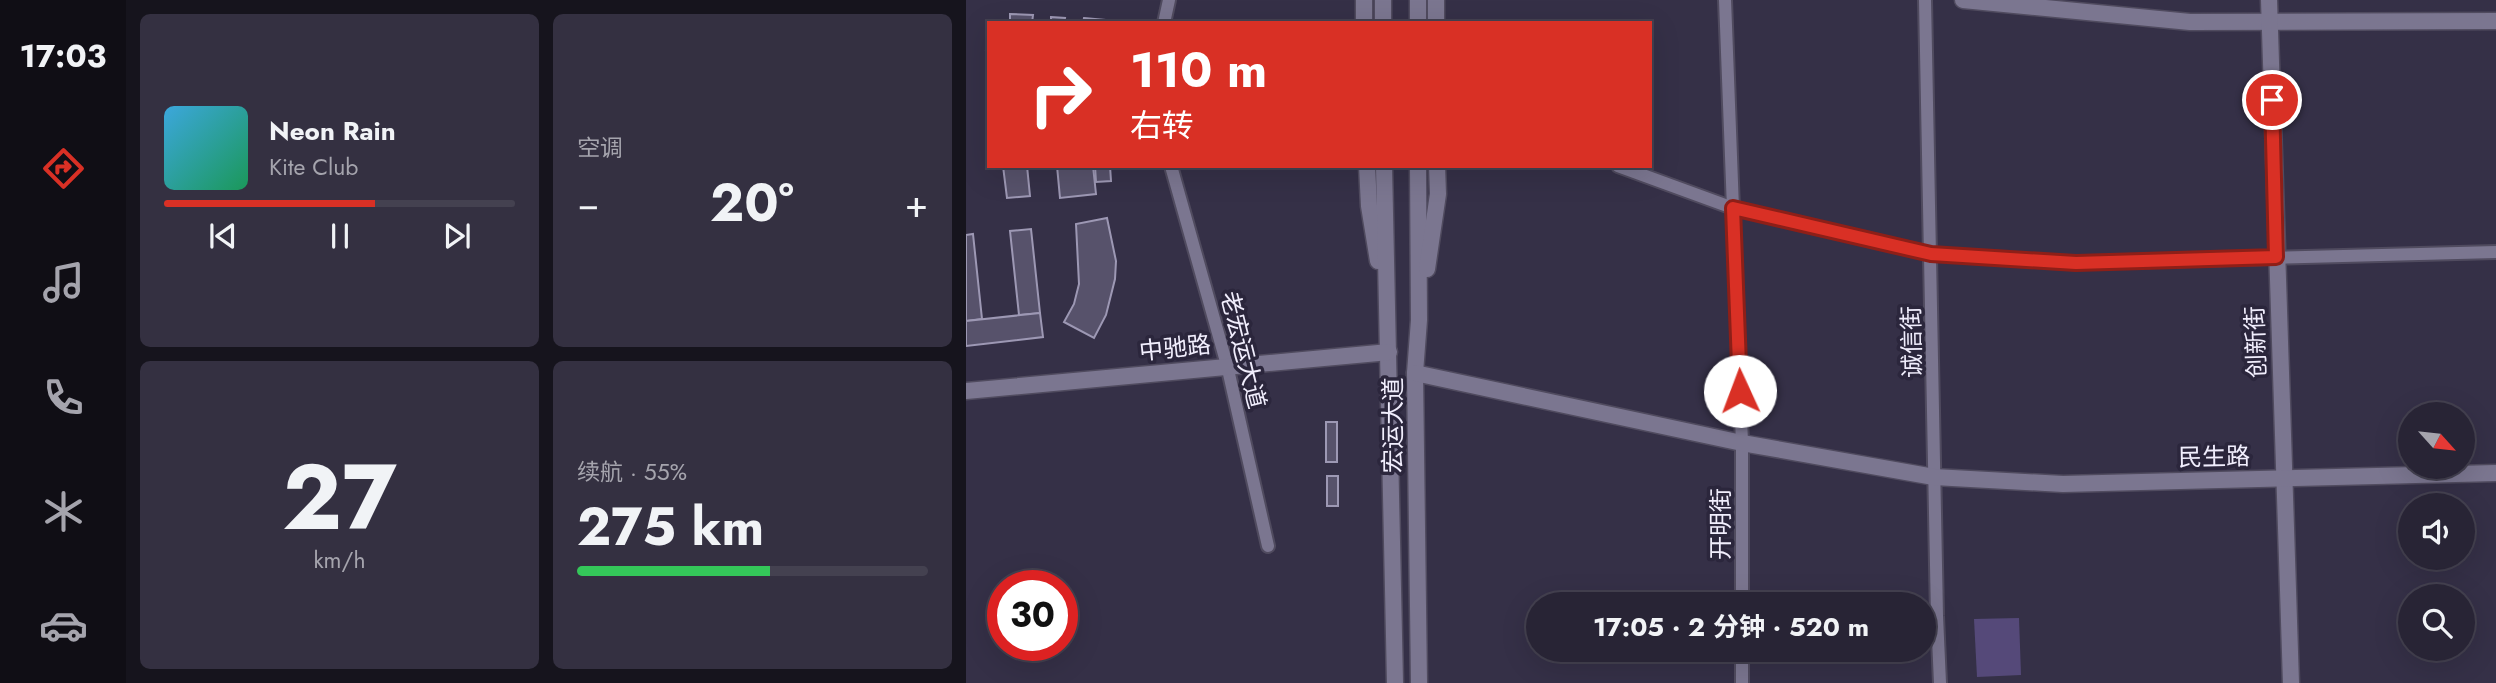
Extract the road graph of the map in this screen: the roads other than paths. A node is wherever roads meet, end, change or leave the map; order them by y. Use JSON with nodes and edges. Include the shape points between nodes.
{"nodes":[{"id":1,"x":1169,"y":0,"type":"edge"},
{"id":2,"x":1364,"y":0,"type":"edge"},
{"id":3,"x":1383,"y":0,"type":"edge"},
{"id":4,"x":1418,"y":0,"type":"edge"},
{"id":5,"x":1436,"y":0,"type":"edge"},
{"id":6,"x":1725,"y":0,"type":"edge"},
{"id":7,"x":1925,"y":0,"type":"edge"},
{"id":8,"x":1963,"y":0,"type":"edge"},
{"id":9,"x":2269,"y":0,"type":"edge"},
{"id":10,"x":1164,"y":21,"type":"edge"},
{"id":11,"x":1364,"y":21,"type":"edge"},
{"id":12,"x":1383,"y":21,"type":"edge"},
{"id":13,"x":1418,"y":21,"type":"edge"},
{"id":14,"x":1436,"y":21,"type":"edge"},
{"id":15,"x":2496,"y":21,"type":"edge"},
{"id":16,"x":2270,"y":22,"type":"junction"},
{"id":17,"x":1172,"y":168,"type":"edge"},
{"id":18,"x":1367,"y":168,"type":"edge"},
{"id":19,"x":1384,"y":168,"type":"edge"},
{"id":20,"x":1418,"y":168,"type":"edge"},
{"id":21,"x":1437,"y":168,"type":"edge"},
{"id":22,"x":1623,"y":168,"type":"edge"},
{"id":23,"x":1733,"y":208,"type":"junction"},
{"id":24,"x":2496,"y":252,"type":"edge"},
{"id":25,"x":1931,"y":254,"type":"junction"},
{"id":26,"x":2276,"y":257,"type":"junction"},
{"id":27,"x":1419,"y":320,"type":"junction"},
{"id":28,"x":1388,"y":322,"type":"junction"},
{"id":29,"x":1389,"y":352,"type":"junction"},
{"id":30,"x":1227,"y":365,"type":"junction"},
{"id":31,"x":1415,"y":373,"type":"junction"},
{"id":32,"x":966,"y":391,"type":"edge"},
{"id":33,"x":1742,"y":443,"type":"junction"},
{"id":34,"x":2496,"y":473,"type":"edge"},
{"id":35,"x":1934,"y":477,"type":"junction"},
{"id":36,"x":2284,"y":478,"type":"junction"},
{"id":37,"x":1268,"y":547,"type":"dead end"},
{"id":38,"x":1742,"y":592,"type":"edge"},
{"id":39,"x":1742,"y":662,"type":"edge"},
{"id":40,"x":1395,"y":683,"type":"edge"},
{"id":41,"x":1419,"y":683,"type":"edge"},
{"id":42,"x":1742,"y":683,"type":"edge"},
{"id":43,"x":1940,"y":683,"type":"edge"},
{"id":44,"x":2291,"y":683,"type":"edge"}],
"edges":[{"from":1,"to":10,"type":"street"},
{"from":2,"to":11,"type":"street"},
{"from":3,"to":12,"type":"street"},
{"from":4,"to":13,"type":"street"},
{"from":5,"to":14,"type":"street"},
{"from":6,"to":23,"type":"street","name":"开明街"},
{"from":7,"to":25,"type":"street","name":"诚信街"},
{"from":8,"to":16,"type":"street","via":[[2190,22]]},
{"from":9,"to":16,"type":"street","name":"创新街"},
{"from":15,"to":16,"type":"street"},
{"from":16,"to":26,"type":"street","name":"创新街"},
{"from":17,"to":30,"type":"street","name":"老宏运大道"},
{"from":18,"to":28,"type":"street"},
{"from":19,"to":28,"type":"street","name":"宏运大道"},
{"from":20,"to":27,"type":"street","name":"宏运大道"},
{"from":21,"to":27,"type":"street","via":[[1438,194]]},
{"from":22,"to":23,"type":"street"},
{"from":23,"to":25,"type":"street"},
{"from":23,"to":33,"type":"street","name":"开明街"},
{"from":24,"to":26,"type":"street"},
{"from":25,"to":26,"type":"street","via":[[2076,263]]},
{"from":25,"to":35,"type":"street","name":"诚信街"},
{"from":26,"to":36,"type":"street","name":"创新街"},
{"from":27,"to":31,"type":"street","name":"宏运大道"},
{"from":28,"to":29,"type":"street","name":"宏运大道"},
{"from":29,"to":30,"type":"street","name":"中驰路"},
{"from":29,"to":40,"type":"street","name":"宏运大道"},
{"from":30,"to":32,"type":"street","name":"中驰路"},
{"from":30,"to":37,"type":"street","name":"老宏运大道"},
{"from":31,"to":33,"type":"street","name":"民生路"},
{"from":31,"to":41,"type":"street","name":"宏运大道"},
{"from":33,"to":35,"type":"street","name":"民生路"},
{"from":33,"to":38,"type":"street","name":"开明街"},
{"from":34,"to":36,"type":"street","name":"民生路"},
{"from":35,"to":36,"type":"street","name":"民生路","via":[[2063,484]]},
{"from":35,"to":43,"type":"street","name":"诚信街"},
{"from":36,"to":44,"type":"street","name":"创新街"},
{"from":39,"to":42,"type":"street"}]}
